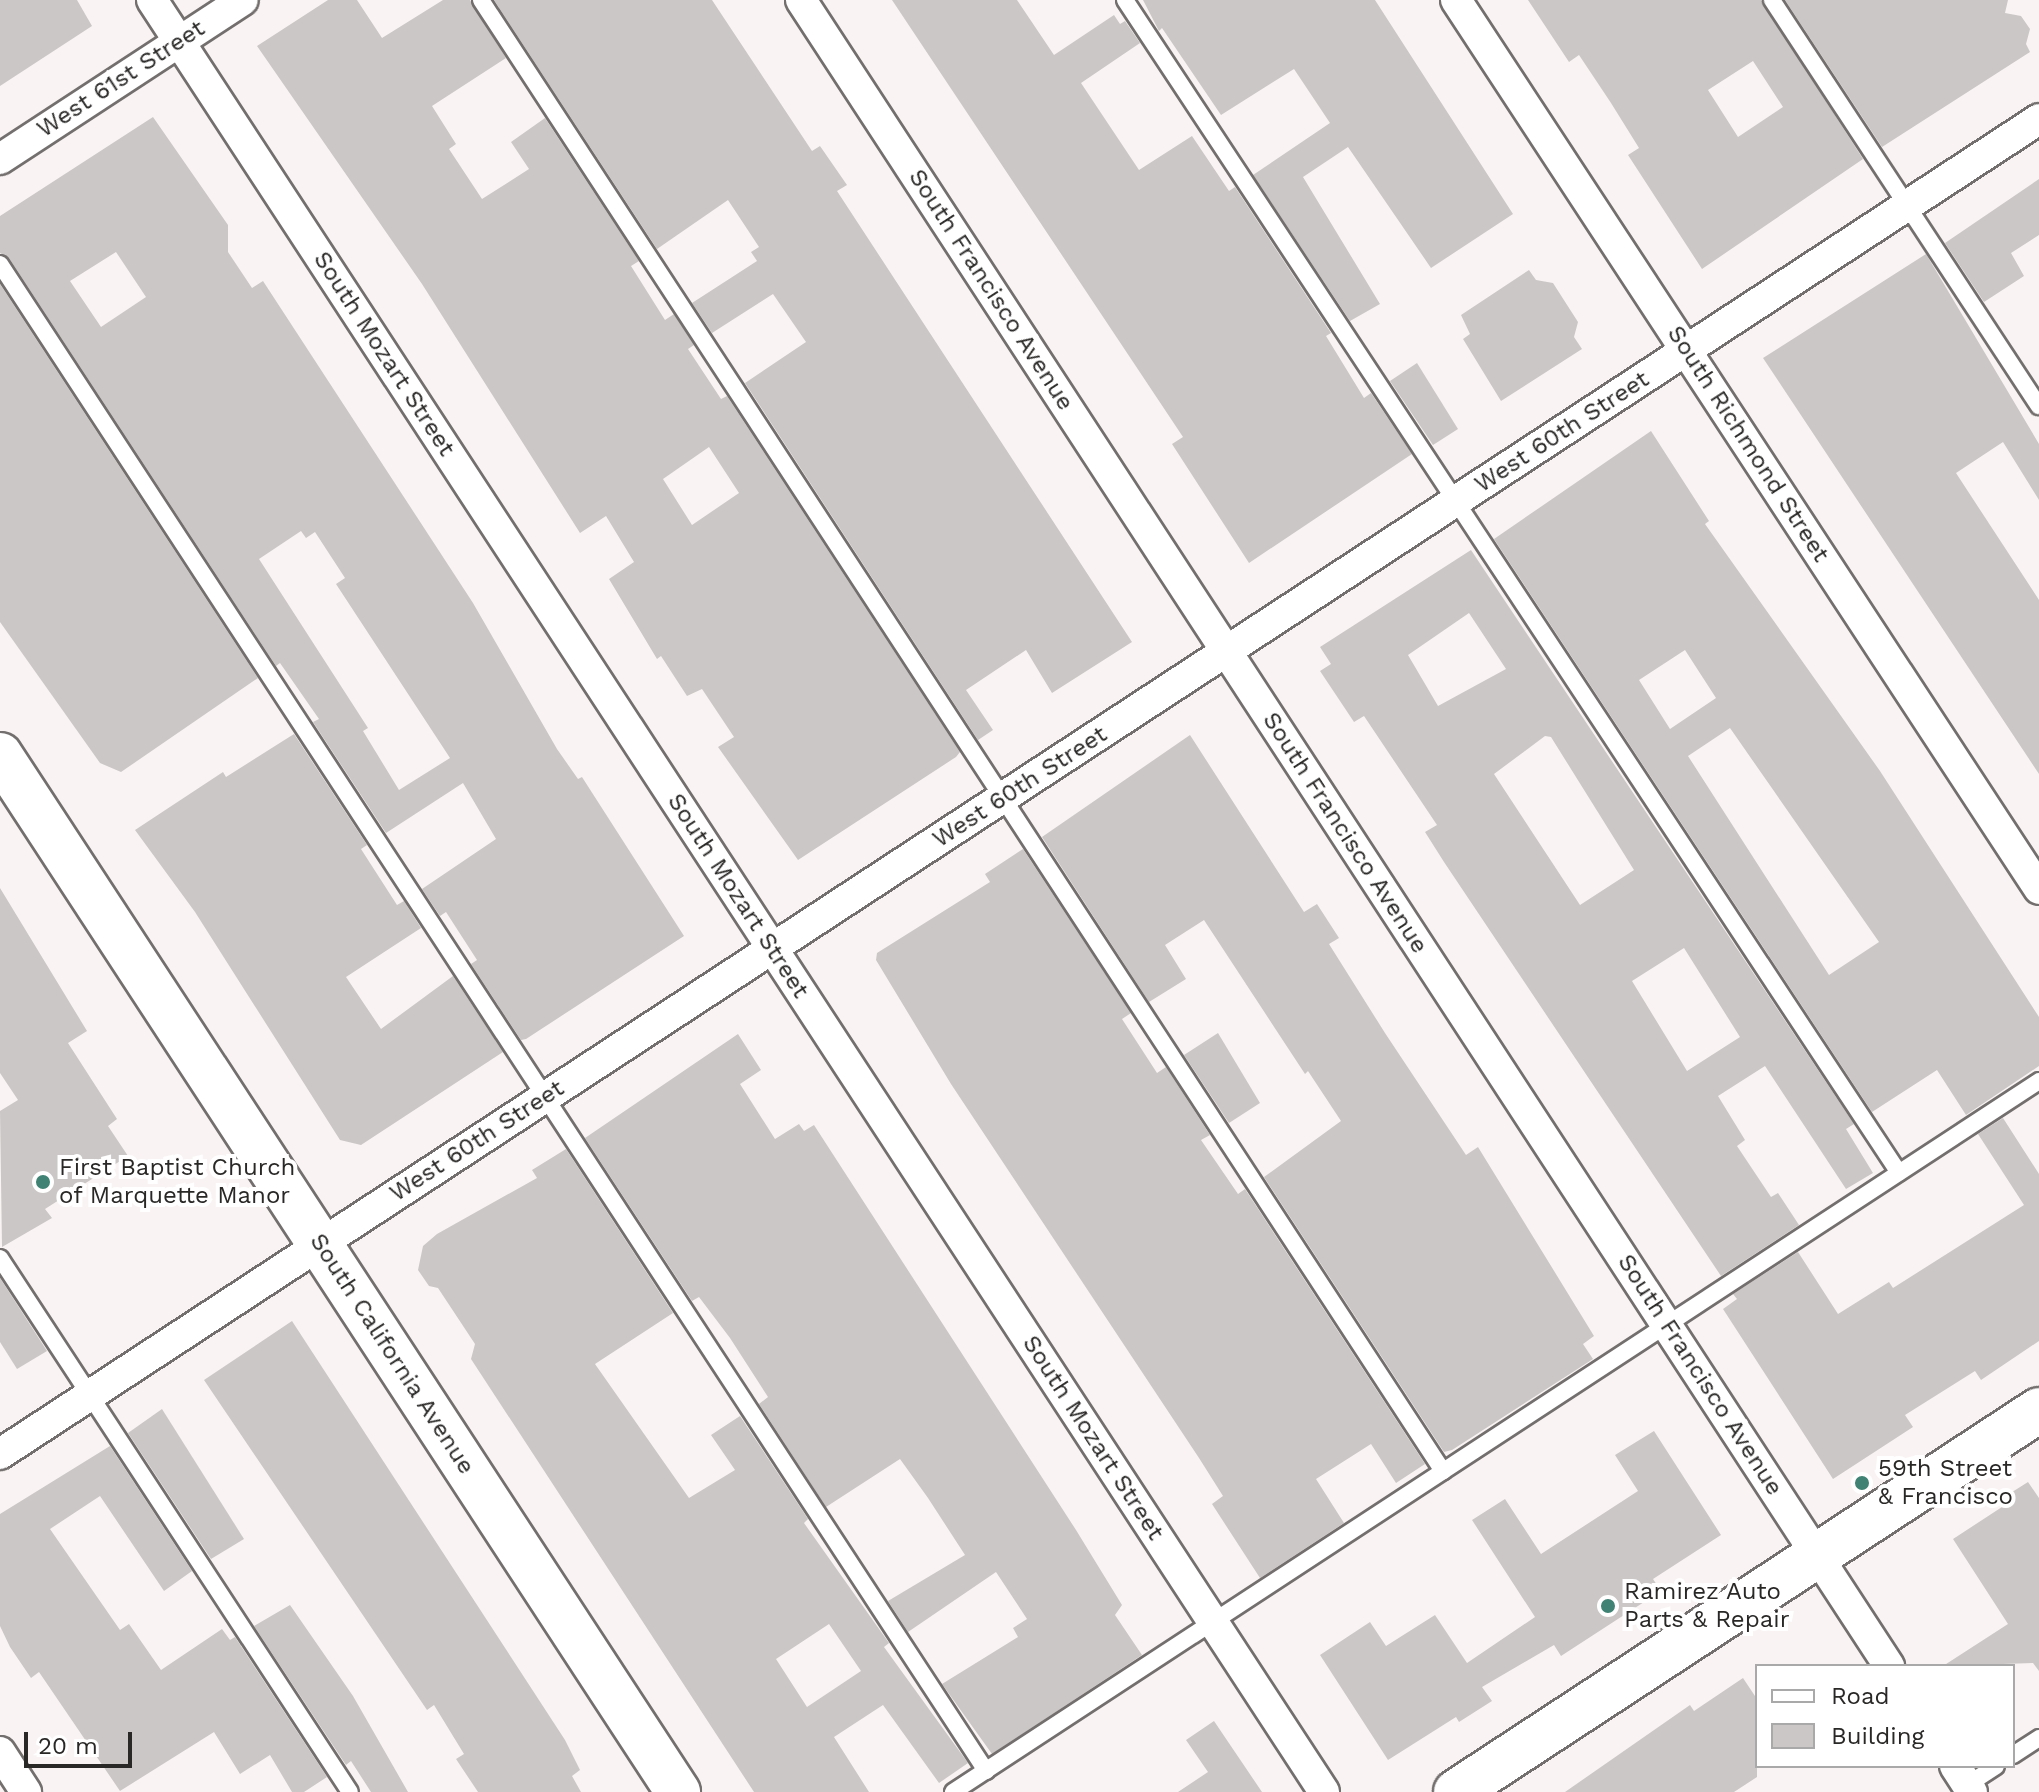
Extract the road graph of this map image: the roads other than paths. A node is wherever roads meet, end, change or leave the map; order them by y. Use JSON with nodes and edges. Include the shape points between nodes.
{"nodes":[{"id":1,"x":152,"y":0,"type":"edge"},
{"id":2,"x":243,"y":0,"type":"edge"},
{"id":3,"x":481,"y":0,"type":"edge"},
{"id":4,"x":801,"y":0,"type":"edge"},
{"id":5,"x":1125,"y":0,"type":"edge"},
{"id":6,"x":1456,"y":0,"type":"edge"},
{"id":7,"x":1772,"y":0,"type":"edge"},
{"id":8,"x":180,"y":41,"type":"junction"},
{"id":9,"x":2039,"y":119,"type":"edge"},
{"id":10,"x":0,"y":159,"type":"edge"},
{"id":11,"x":1907,"y":205,"type":"junction"},
{"id":12,"x":0,"y":264,"type":"edge"},
{"id":13,"x":1686,"y":350,"type":"junction"},
{"id":14,"x":2039,"y":406,"type":"edge"},
{"id":15,"x":1455,"y":501,"type":"junction"},
{"id":16,"x":1226,"y":651,"type":"junction"},
{"id":17,"x":0,"y":755,"type":"edge"},
{"id":18,"x":1000,"y":800,"type":"junction"},
{"id":19,"x":2039,"y":889,"type":"edge"},
{"id":20,"x":773,"y":948,"type":"junction"},
{"id":21,"x":2039,"y":1081,"type":"edge"},
{"id":22,"x":545,"y":1097,"type":"junction"},
{"id":23,"x":1899,"y":1173,"type":"junction"},
{"id":24,"x":320,"y":1244,"type":"junction"},
{"id":25,"x":0,"y":1258,"type":"edge"},
{"id":26,"x":1666,"y":1324,"type":"junction"},
{"id":27,"x":90,"y":1396,"type":"junction"},
{"id":28,"x":2039,"y":1410,"type":"edge"},
{"id":29,"x":0,"y":1454,"type":"edge"},
{"id":30,"x":1443,"y":1471,"type":"junction"},
{"id":31,"x":1817,"y":1556,"type":"junction"},
{"id":32,"x":1213,"y":1622,"type":"junction"},
{"id":33,"x":1888,"y":1664,"type":"edge"},
{"id":34,"x":2039,"y":1738,"type":"edge"},
{"id":35,"x":0,"y":1752,"type":"edge"},
{"id":36,"x":2015,"y":1754,"type":"edge"},
{"id":37,"x":1992,"y":1768,"type":"edge"},
{"id":38,"x":986,"y":1771,"type":"junction"},
{"id":39,"x":1963,"y":1784,"type":"edge"},
{"id":40,"x":26,"y":1792,"type":"edge"},
{"id":41,"x":350,"y":1792,"type":"edge"},
{"id":42,"x":678,"y":1792,"type":"edge"},
{"id":43,"x":953,"y":1792,"type":"edge"},
{"id":44,"x":1324,"y":1792,"type":"edge"},
{"id":45,"x":1456,"y":1792,"type":"edge"}],
"edges":[{"from":1,"to":8,"type":"street","name":"South Mozart Street"},
{"from":2,"to":8,"type":"street","name":"West 61st Street"},
{"from":3,"to":18,"type":"lane"},
{"from":4,"to":16,"type":"street","name":"South Francisco Avenue"},
{"from":5,"to":15,"type":"lane"},
{"from":6,"to":13,"type":"street","name":"South Richmond Street"},
{"from":7,"to":11,"type":"lane"},
{"from":8,"to":10,"type":"street","name":"West 61st Street"},
{"from":8,"to":20,"type":"street","name":"South Mozart Street"},
{"from":9,"to":11,"type":"street","name":"West 60th Street"},
{"from":11,"to":13,"type":"street","name":"West 60th Street"},
{"from":11,"to":14,"type":"lane"},
{"from":12,"to":22,"type":"lane"},
{"from":13,"to":15,"type":"street","name":"West 60th Street"},
{"from":13,"to":19,"type":"street","name":"South Richmond Street"},
{"from":15,"to":16,"type":"street","name":"West 60th Street"},
{"from":15,"to":23,"type":"lane"},
{"from":16,"to":18,"type":"street","name":"West 60th Street"},
{"from":16,"to":26,"type":"street","name":"South Francisco Avenue"},
{"from":17,"to":24,"type":"street","name":"South California Avenue"},
{"from":18,"to":20,"type":"street","name":"West 60th Street"},
{"from":18,"to":30,"type":"lane"},
{"from":20,"to":22,"type":"street","name":"West 60th Street"},
{"from":20,"to":32,"type":"street","name":"South Mozart Street"},
{"from":21,"to":23,"type":"lane"},
{"from":22,"to":24,"type":"street","name":"West 60th Street"},
{"from":22,"to":38,"type":"lane"},
{"from":23,"to":26,"type":"lane"},
{"from":24,"to":27,"type":"street","name":"West 60th Street"},
{"from":24,"to":42,"type":"street","name":"South California Avenue"},
{"from":25,"to":27,"type":"lane"},
{"from":26,"to":30,"type":"lane"},
{"from":26,"to":31,"type":"street","name":"South Francisco Avenue"},
{"from":27,"to":29,"type":"street","name":"West 60th Street"},
{"from":27,"to":41,"type":"lane"},
{"from":28,"to":31,"type":"street"},
{"from":30,"to":32,"type":"lane"},
{"from":31,"to":33,"type":"street","name":"South Francisco Avenue"},
{"from":31,"to":45,"type":"street"},
{"from":32,"to":38,"type":"lane"},
{"from":32,"to":44,"type":"street","name":"South Mozart Street"},
{"from":34,"to":36,"type":"lane"},
{"from":35,"to":40,"type":"street"},
{"from":37,"to":39,"type":"lane"},
{"from":38,"to":43,"type":"lane"}]}
